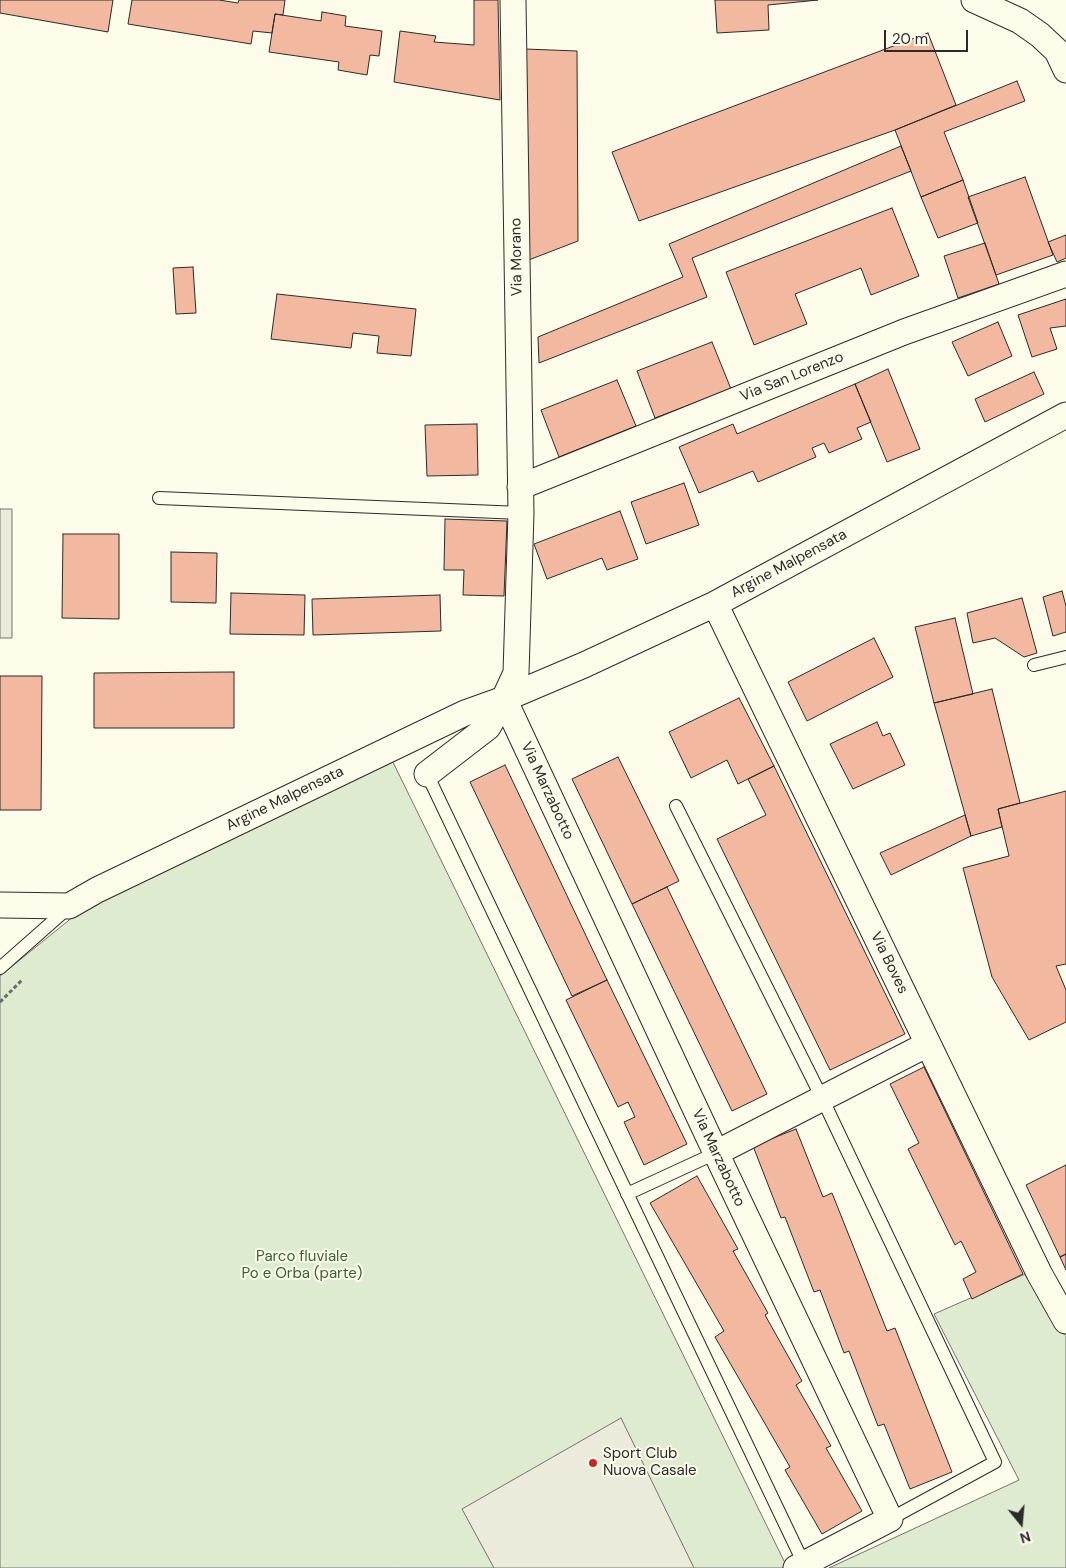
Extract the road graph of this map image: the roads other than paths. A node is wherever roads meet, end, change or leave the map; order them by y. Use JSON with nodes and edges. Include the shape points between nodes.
{"nodes":[{"id":1,"x":513,"y":0,"type":"edge"},
{"id":2,"x":974,"y":0,"type":"edge"},
{"id":3,"x":1066,"y":70,"type":"edge"},
{"id":4,"x":1066,"y":274,"type":"edge"},
{"id":5,"x":1066,"y":415,"type":"edge"},
{"id":6,"x":520,"y":487,"type":"junction"},
{"id":7,"x":159,"y":498,"type":"dead end"},
{"id":8,"x":520,"y":513,"type":"junction"},
{"id":9,"x":715,"y":604,"type":"junction"},
{"id":10,"x":1066,"y":657,"type":"edge"},
{"id":11,"x":1034,"y":665,"type":"dead end"},
{"id":12,"x":504,"y":699,"type":"junction"},
{"id":13,"x":427,"y":774,"type":"joint"},
{"id":14,"x":676,"y":806,"type":"dead end"},
{"id":15,"x":0,"y":905,"type":"edge"},
{"id":16,"x":70,"y":906,"type":"junction"},
{"id":17,"x":0,"y":968,"type":"edge"},
{"id":18,"x":928,"y":1044,"type":"junction"},
{"id":19,"x":822,"y":1098,"type":"junction"},
{"id":20,"x":716,"y":1153,"type":"junction"},
{"id":21,"x":627,"y":1194,"type":"junction"},
{"id":22,"x":1066,"y":1321,"type":"edge"},
{"id":23,"x":890,"y":1519,"type":"junction"},
{"id":24,"x":800,"y":1566,"type":"edge"}],
"edges":[{"from":1,"to":6,"type":"street","name":"Via Morano"},
{"from":2,"to":3,"type":"street","via":[[1020,21],[1040,35],[1057,51]]},
{"from":4,"to":6,"type":"street","name":"Via San Lorenzo","via":[[904,332]]},
{"from":5,"to":9,"type":"street","name":"Argine Malpensata"},
{"from":6,"to":8,"type":"street","name":"Via Morano"},
{"from":7,"to":8,"type":"lane"},
{"from":8,"to":12,"type":"street","name":"Via Morano","via":[[516,673]]},
{"from":9,"to":12,"type":"street","name":"Argine Malpensata"},
{"from":9,"to":18,"type":"street","name":"Via Boves"},
{"from":10,"to":11,"type":"lane"},
{"from":12,"to":13,"type":"street","via":[[488,727]]},
{"from":12,"to":16,"type":"street","name":"Argine Malpensata","via":[[465,713],[97,890]]},
{"from":12,"to":20,"type":"street","name":"Via Marzabotto"},
{"from":13,"to":21,"type":"lane"},
{"from":14,"to":19,"type":"lane"},
{"from":15,"to":16,"type":"street"},
{"from":16,"to":17,"type":"lane"},
{"from":18,"to":19,"type":"street"},
{"from":18,"to":22,"type":"street","name":"Via Boves","via":[[1039,1273]]},
{"from":19,"to":20,"type":"street"},
{"from":19,"to":23,"type":"lane","via":[[995,1462]]},
{"from":20,"to":21,"type":"lane"},
{"from":20,"to":23,"type":"street","name":"Via Marzabotto"},
{"from":21,"to":24,"type":"lane"},
{"from":23,"to":24,"type":"street"}]}
